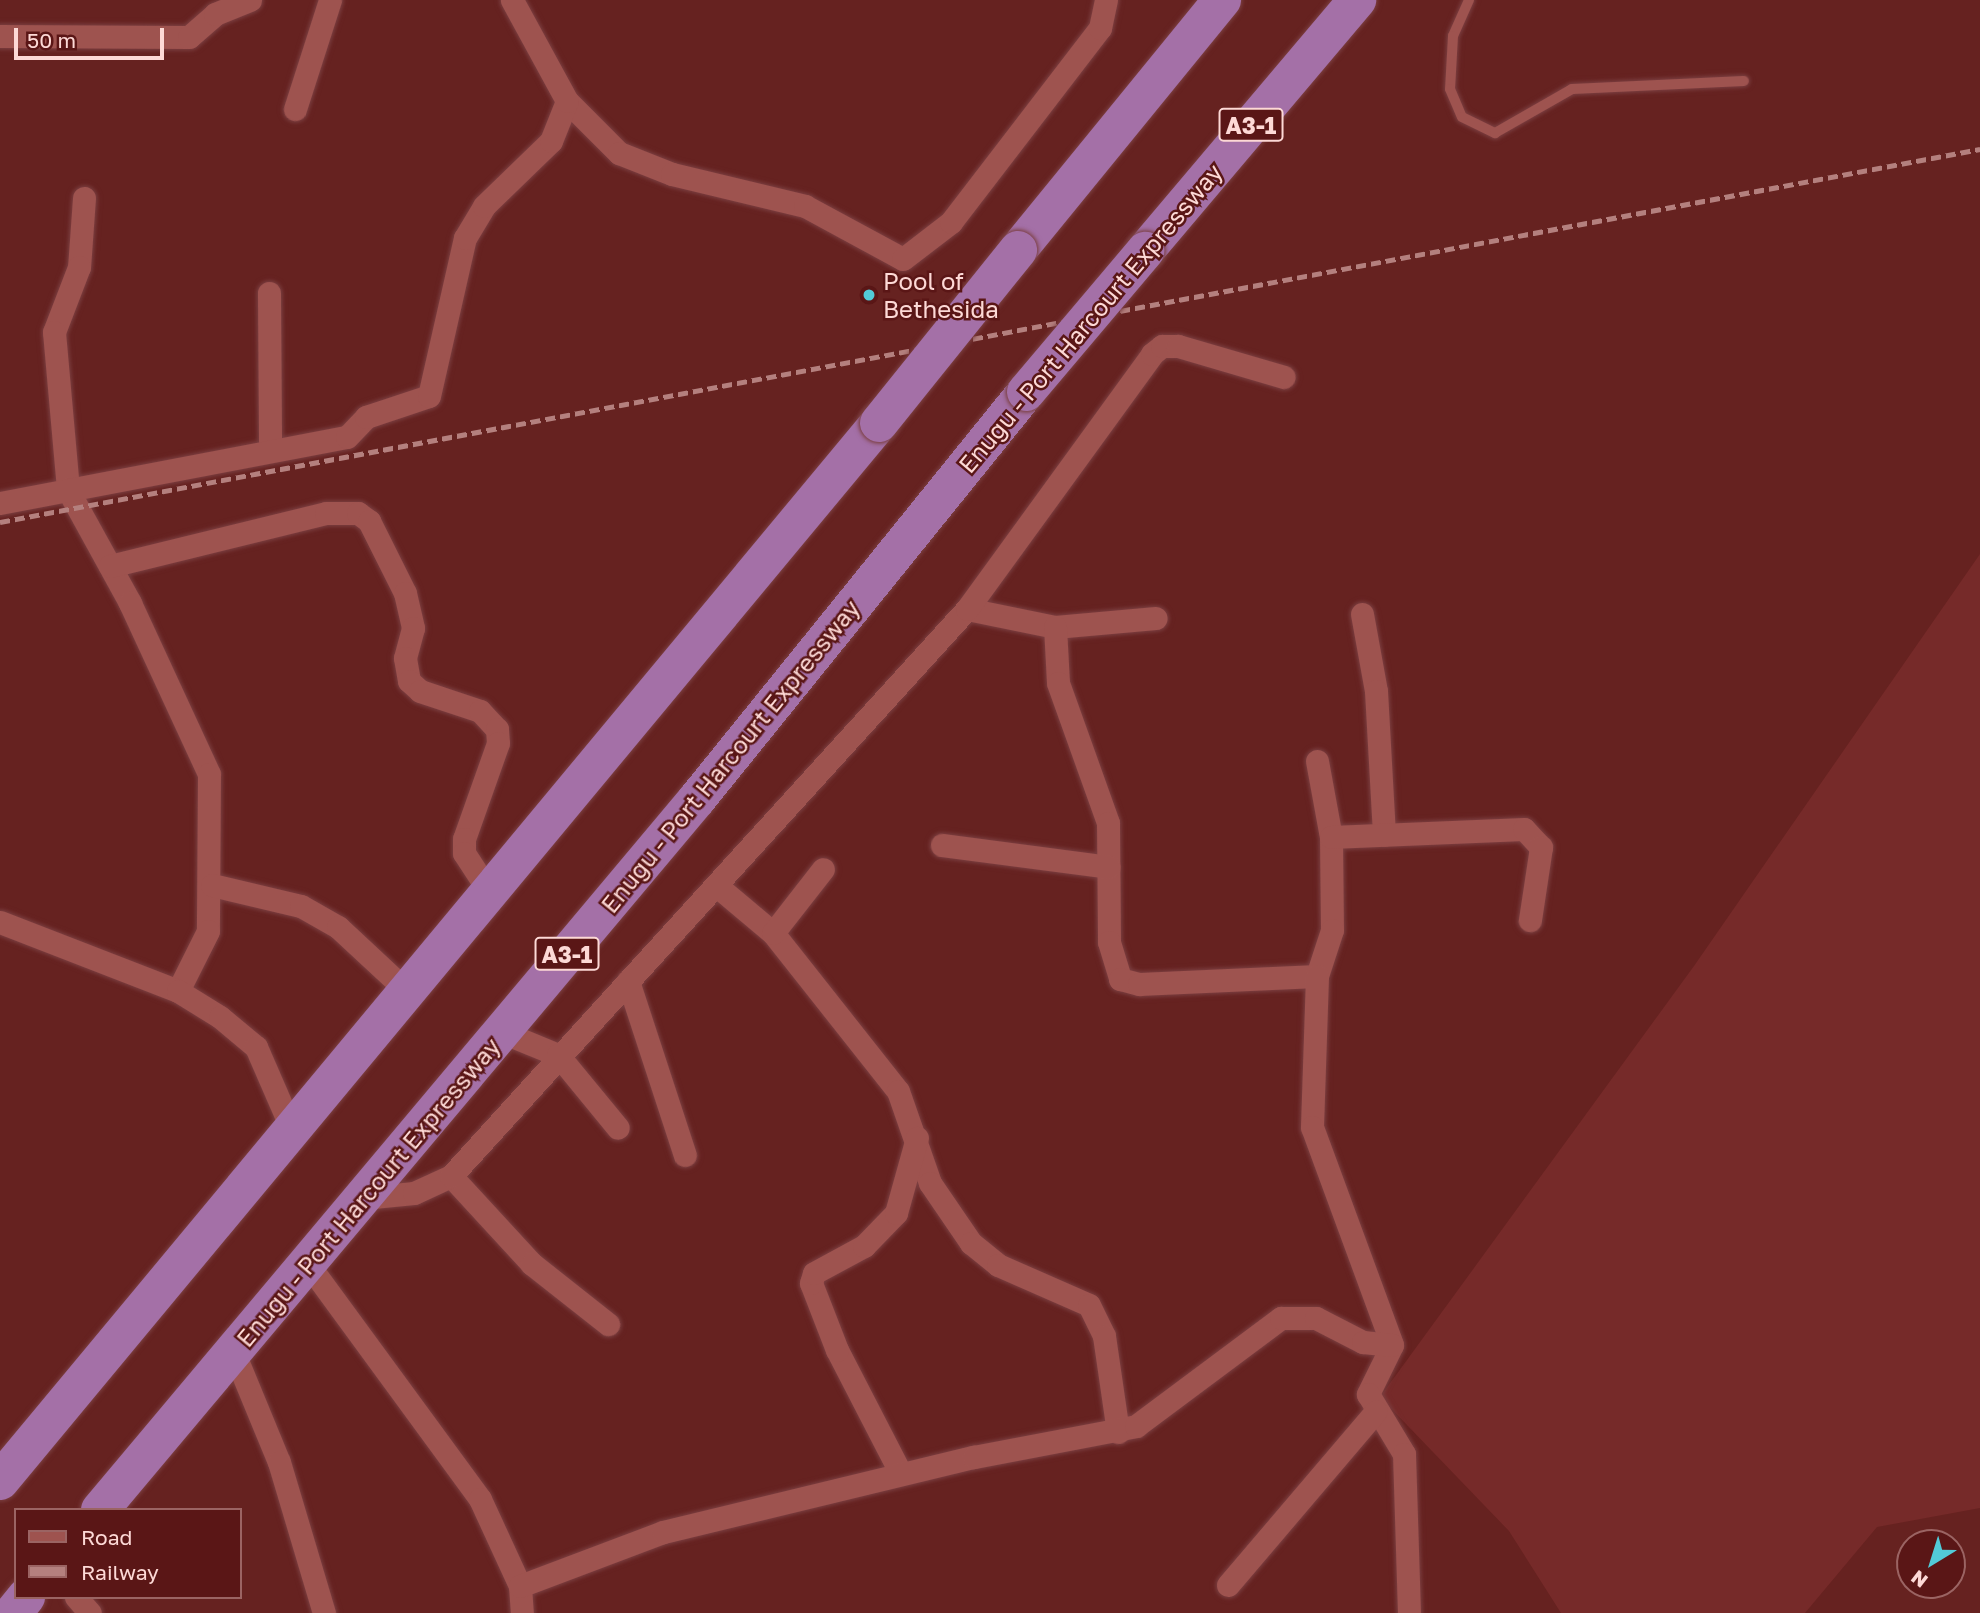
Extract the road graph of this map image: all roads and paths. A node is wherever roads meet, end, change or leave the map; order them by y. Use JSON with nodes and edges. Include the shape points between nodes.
{"nodes":[{"id":1,"x":250,"y":0,"type":"edge"},
{"id":2,"x":330,"y":0,"type":"edge"},
{"id":3,"x":512,"y":0,"type":"edge"},
{"id":4,"x":1106,"y":0,"type":"edge"},
{"id":5,"x":1222,"y":0,"type":"edge"},
{"id":6,"x":1357,"y":0,"type":"edge"},
{"id":7,"x":1469,"y":0,"type":"edge"},
{"id":8,"x":0,"y":36,"type":"edge"},
{"id":9,"x":1744,"y":81,"type":"dead end"},
{"id":10,"x":567,"y":102,"type":"junction"},
{"id":11,"x":295,"y":109,"type":"dead end"},
{"id":12,"x":84,"y":198,"type":"dead end"},
{"id":13,"x":269,"y":293,"type":"dead end"},
{"id":14,"x":1284,"y":377,"type":"dead end"},
{"id":15,"x":270,"y":452,"type":"junction"},
{"id":16,"x":68,"y":490,"type":"junction"},
{"id":17,"x":0,"y":503,"type":"edge"},
{"id":18,"x":110,"y":566,"type":"junction"},
{"id":19,"x":967,"y":609,"type":"junction"},
{"id":20,"x":1362,"y":614,"type":"dead end"},
{"id":21,"x":1156,"y":618,"type":"dead end"},
{"id":22,"x":1055,"y":627,"type":"junction"},
{"id":23,"x":1317,"y":761,"type":"dead end"},
{"id":24,"x":1384,"y":835,"type":"junction"},
{"id":25,"x":1331,"y":837,"type":"junction"},
{"id":26,"x":942,"y":845,"type":"dead end"},
{"id":27,"x":1109,"y":867,"type":"junction"},
{"id":28,"x":823,"y":869,"type":"dead end"},
{"id":29,"x":212,"y":885,"type":"junction"},
{"id":30,"x":717,"y":886,"type":"junction"},
{"id":31,"x":490,"y":893,"type":"junction"},
{"id":32,"x":1530,"y":920,"type":"dead end"},
{"id":33,"x":0,"y":922,"type":"edge"},
{"id":34,"x":773,"y":933,"type":"junction"},
{"id":35,"x":1318,"y":976,"type":"junction"},
{"id":36,"x":628,"y":981,"type":"junction"},
{"id":37,"x":178,"y":991,"type":"junction"},
{"id":38,"x":408,"y":992,"type":"junction"},
{"id":39,"x":502,"y":1032,"type":"junction"},
{"id":40,"x":558,"y":1055,"type":"junction"},
{"id":41,"x":618,"y":1128,"type":"dead end"},
{"id":42,"x":293,"y":1132,"type":"junction"},
{"id":43,"x":918,"y":1135,"type":"junction"},
{"id":44,"x":685,"y":1155,"type":"dead end"},
{"id":45,"x":452,"y":1176,"type":"junction"},
{"id":46,"x":363,"y":1198,"type":"junction"},
{"id":47,"x":308,"y":1264,"type":"junction"},
{"id":48,"x":608,"y":1324,"type":"dead end"},
{"id":49,"x":1392,"y":1345,"type":"junction"},
{"id":50,"x":234,"y":1353,"type":"junction"},
{"id":51,"x":1376,"y":1411,"type":"junction"},
{"id":52,"x":1118,"y":1432,"type":"junction"},
{"id":53,"x":901,"y":1474,"type":"junction"},
{"id":54,"x":0,"y":1481,"type":"edge"},
{"id":55,"x":102,"y":1508,"type":"edge"},
{"id":56,"x":1228,"y":1585,"type":"dead end"},
{"id":57,"x":520,"y":1586,"type":"junction"},
{"id":58,"x":24,"y":1599,"type":"edge"},
{"id":59,"x":78,"y":1599,"type":"edge"},
{"id":60,"x":13,"y":1613,"type":"edge"},
{"id":61,"x":90,"y":1613,"type":"edge"},
{"id":62,"x":324,"y":1613,"type":"edge"},
{"id":63,"x":522,"y":1613,"type":"edge"},
{"id":64,"x":1409,"y":1613,"type":"edge"}],
"edges":[{"from":1,"to":8,"type":"street","via":[[215,14],[189,37]]},
{"from":2,"to":11,"type":"street"},
{"from":3,"to":10,"type":"street"},
{"from":4,"to":10,"type":"street","via":[[1100,28],[951,222],[903,260],[806,206],[694,181],[619,153]]},
{"from":5,"to":31,"type":"highway","bridge":true},
{"from":6,"to":39,"type":"highway","name":"Enugu - Port Harcourt Expressway","number":"A3-1","bridge":true,"via":[[1026,392]]},
{"from":7,"to":9,"type":"lane","via":[[1453,36],[1450,89],[1462,117],[1495,133],[1572,89]]},
{"from":10,"to":15,"type":"street","via":[[551,141],[484,206],[465,238],[429,396],[366,417],[347,437]]},
{"from":12,"to":16,"type":"street","via":[[79,267],[54,332]]},
{"from":13,"to":15,"type":"street"},
{"from":14,"to":19,"type":"street","via":[[1162,346]]},
{"from":15,"to":16,"type":"street"},
{"from":16,"to":17,"type":"street"},
{"from":16,"to":18,"type":"street","via":[[89,538]]},
{"from":18,"to":29,"type":"street","via":[[209,774]]},
{"from":18,"to":31,"type":"street","via":[[326,513],[346,510],[369,521],[405,593],[413,628],[405,658],[409,681],[420,691],[480,711],[497,729],[464,839],[464,853]]},
{"from":19,"to":22,"type":"street"},
{"from":19,"to":30,"type":"street"},
{"from":20,"to":24,"type":"street","via":[[1376,691]]},
{"from":21,"to":22,"type":"street"},
{"from":22,"to":27,"type":"street","via":[[1058,683],[1108,823]]},
{"from":23,"to":25,"type":"street"},
{"from":24,"to":25,"type":"street"},
{"from":24,"to":32,"type":"street","via":[[1524,829],[1536,835],[1541,847]]},
{"from":25,"to":35,"type":"street","via":[[1332,930]]},
{"from":26,"to":27,"type":"street"},
{"from":27,"to":35,"type":"street","via":[[1109,942],[1120,979],[1139,984]]},
{"from":28,"to":34,"type":"street"},
{"from":29,"to":37,"type":"street","via":[[208,931]]},
{"from":29,"to":38,"type":"street","via":[[301,905],[338,927]]},
{"from":30,"to":34,"type":"street"},
{"from":30,"to":36,"type":"street"},
{"from":31,"to":38,"type":"highway"},
{"from":33,"to":37,"type":"street"},
{"from":34,"to":43,"type":"street","via":[[898,1091]]},
{"from":35,"to":49,"type":"street","via":[[1312,1127]]},
{"from":36,"to":40,"type":"street"},
{"from":36,"to":44,"type":"street"},
{"from":37,"to":42,"type":"street","via":[[256,1047]]},
{"from":38,"to":42,"type":"highway"},
{"from":39,"to":40,"type":"street"},
{"from":39,"to":46,"type":"highway","name":"Enugu - Port Harcourt Expressway","number":"A3-1"},
{"from":40,"to":41,"type":"street"},
{"from":40,"to":45,"type":"street"},
{"from":42,"to":54,"type":"highway"},
{"from":43,"to":52,"type":"street","via":[[930,1183],[971,1243],[1024,1278],[1074,1295],[1099,1320]]},
{"from":43,"to":53,"type":"street","via":[[896,1213],[863,1246],[814,1273],[811,1283],[837,1350]]},
{"from":45,"to":46,"type":"street","via":[[414,1193]]},
{"from":45,"to":48,"type":"street","via":[[532,1264]]},
{"from":46,"to":47,"type":"highway","name":"Enugu - Port Harcourt Expressway","number":"A3-1"},
{"from":47,"to":50,"type":"highway","name":"Enugu - Port Harcourt Expressway","number":"A3-1"},
{"from":47,"to":57,"type":"street","via":[[480,1499]]},
{"from":49,"to":51,"type":"street","via":[[1368,1394]]},
{"from":49,"to":52,"type":"street","via":[[1363,1342],[1316,1318],[1281,1318],[1218,1360],[1153,1416]]},
{"from":50,"to":55,"type":"highway","name":"Enugu - Port Harcourt Expressway","number":"A3-1"},
{"from":50,"to":62,"type":"street","via":[[279,1462]]},
{"from":51,"to":56,"type":"street"},
{"from":51,"to":64,"type":"street","via":[[1404,1454]]},
{"from":52,"to":53,"type":"street"},
{"from":53,"to":57,"type":"street","via":[[663,1532]]},
{"from":57,"to":63,"type":"street"},
{"from":58,"to":60,"type":"highway"},
{"from":59,"to":61,"type":"street"}]}
